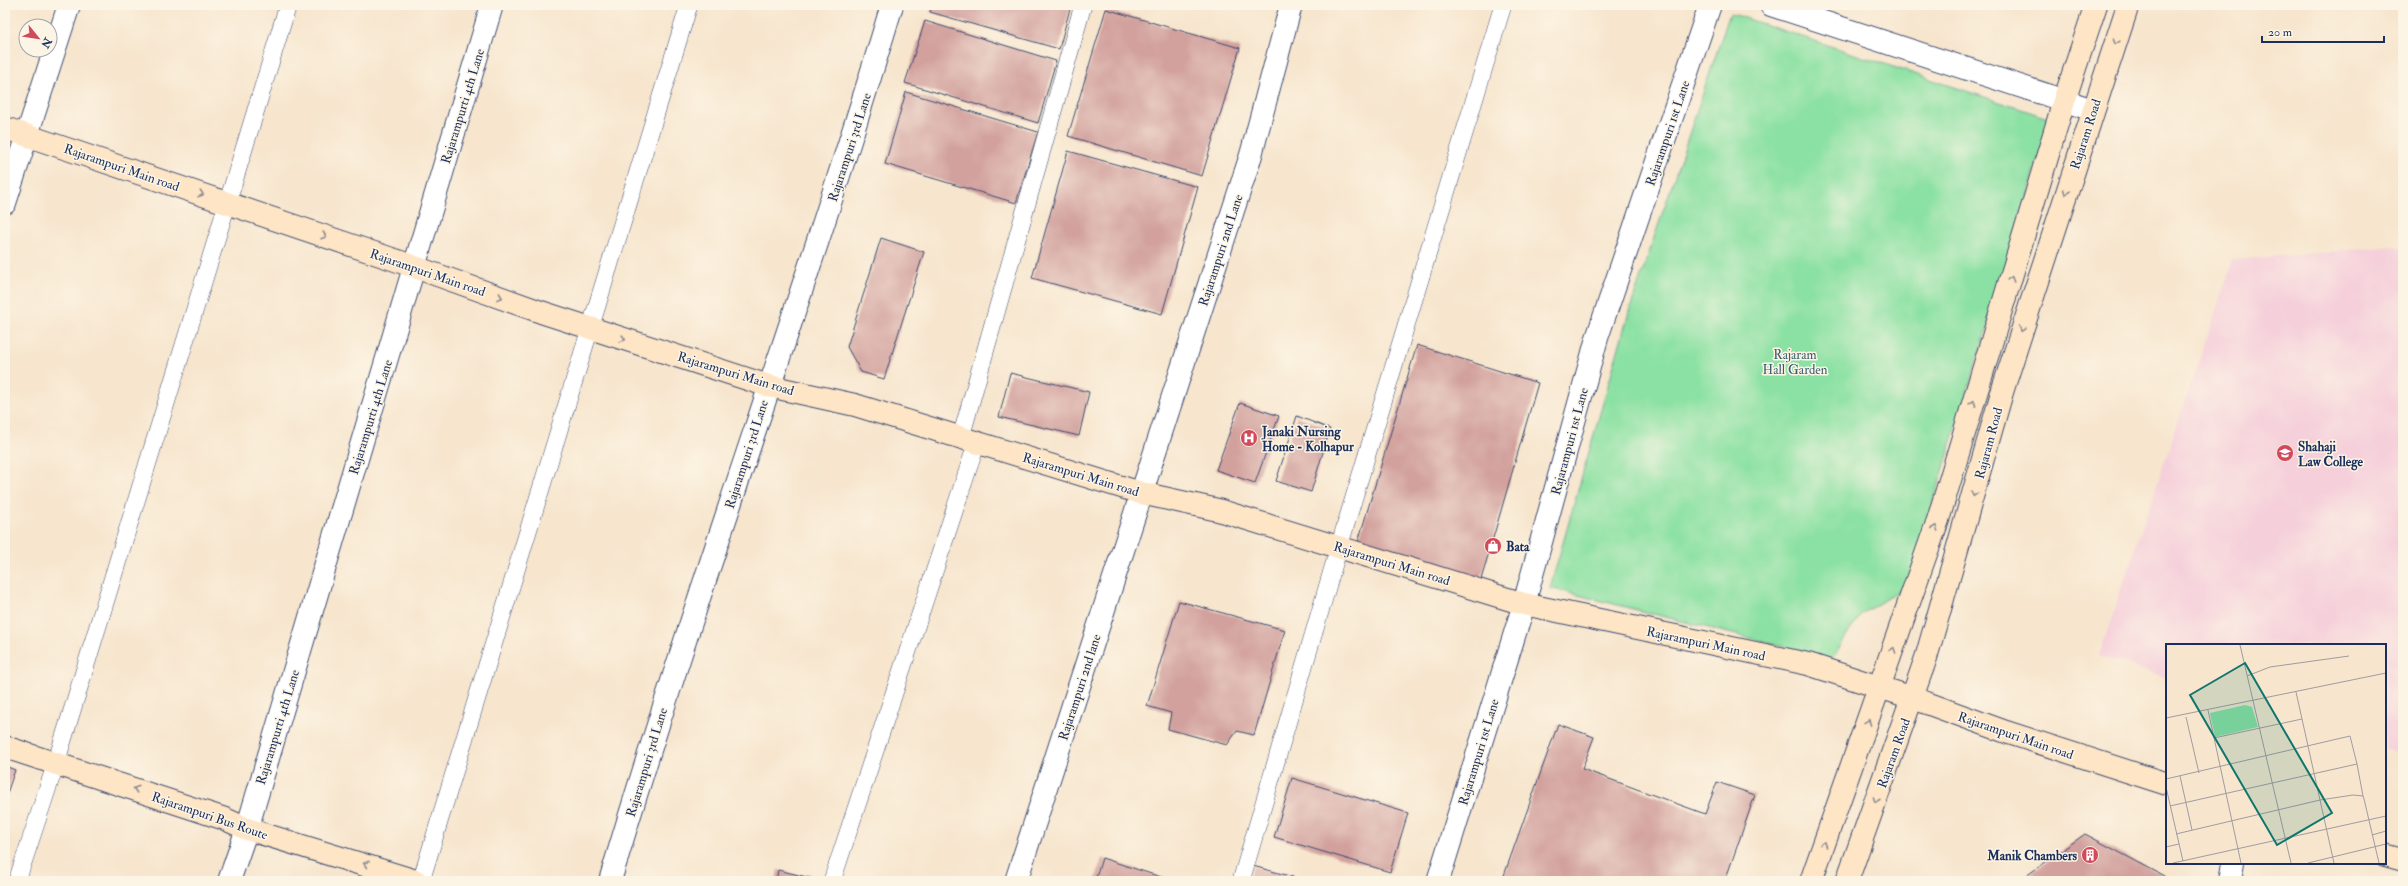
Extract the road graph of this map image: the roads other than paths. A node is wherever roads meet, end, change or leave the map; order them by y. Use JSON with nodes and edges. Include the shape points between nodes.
{"nodes":[{"id":1,"x":69,"y":5,"type":"edge"},
{"id":2,"x":288,"y":5,"type":"edge"},
{"id":3,"x":492,"y":5,"type":"edge"},
{"id":4,"x":689,"y":5,"type":"edge"},
{"id":5,"x":892,"y":5,"type":"edge"},
{"id":6,"x":1083,"y":5,"type":"edge"},
{"id":7,"x":1291,"y":5,"type":"edge"},
{"id":8,"x":1503,"y":5,"type":"edge"},
{"id":9,"x":1710,"y":5,"type":"edge"},
{"id":10,"x":1771,"y":5,"type":"edge"},
{"id":11,"x":2096,"y":5,"type":"edge"},
{"id":12,"x":2128,"y":5,"type":"edge"},
{"id":13,"x":2064,"y":101,"type":"junction"},
{"id":14,"x":2093,"y":110,"type":"junction"},
{"id":15,"x":5,"y":128,"type":"edge"},
{"id":16,"x":28,"y":136,"type":"junction"},
{"id":17,"x":5,"y":203,"type":"edge"},
{"id":18,"x":228,"y":203,"type":"junction"},
{"id":19,"x":414,"y":267,"type":"junction"},
{"id":20,"x":591,"y":328,"type":"junction"},
{"id":21,"x":769,"y":386,"type":"junction"},
{"id":22,"x":969,"y":440,"type":"junction"},
{"id":23,"x":1141,"y":493,"type":"junction"},
{"id":24,"x":1339,"y":547,"type":"junction"},
{"id":25,"x":1524,"y":604,"type":"junction"},
{"id":26,"x":1880,"y":687,"type":"junction"},
{"id":27,"x":1913,"y":698,"type":"junction"},
{"id":28,"x":5,"y":747,"type":"edge"},
{"id":29,"x":56,"y":763,"type":"junction"},
{"id":30,"x":2166,"y":784,"type":"edge"},
{"id":31,"x":247,"y":829,"type":"junction"},
{"id":32,"x":2386,"y":855,"type":"edge"},
{"id":33,"x":2403,"y":860,"type":"edge"},
{"id":34,"x":2233,"y":864,"type":"edge"},
{"id":35,"x":17,"y":881,"type":"edge"},
{"id":36,"x":229,"y":881,"type":"edge"},
{"id":37,"x":416,"y":881,"type":"edge"},
{"id":38,"x":421,"y":881,"type":"edge"},
{"id":39,"x":610,"y":881,"type":"edge"},
{"id":40,"x":832,"y":881,"type":"edge"},
{"id":41,"x":1016,"y":881,"type":"edge"},
{"id":42,"x":1241,"y":881,"type":"edge"},
{"id":43,"x":1438,"y":881,"type":"edge"},
{"id":44,"x":1811,"y":881,"type":"edge"},
{"id":45,"x":1847,"y":881,"type":"edge"},
{"id":46,"x":2230,"y":881,"type":"edge"}],
"edges":[{"from":1,"to":16,"type":"street","via":[[44,77]]},
{"from":2,"to":18,"type":"lane"},
{"from":3,"to":19,"type":"street","name":"Rajarampurti 4th Lane"},
{"from":4,"to":20,"type":"lane"},
{"from":5,"to":21,"type":"street","name":"Rajarampuri 3rd Lane","via":[[854,131]]},
{"from":6,"to":22,"type":"lane"},
{"from":7,"to":23,"type":"street","name":"Rajarampuri 2nd Lane","via":[[1251,155]]},
{"from":8,"to":24,"type":"lane"},
{"from":9,"to":25,"type":"street","name":"Rajarampuri 1st Lane","via":[[1597,338]]},
{"from":10,"to":13,"type":"street"},
{"from":11,"to":13,"type":"street"},
{"from":12,"to":14,"type":"street","name":"Rajaram Road","one_way":true},
{"from":13,"to":14,"type":"street"},
{"from":26,"to":13,"type":"street","one_way":true,"via":[[1938,520]]},
{"from":14,"to":27,"type":"street","name":"Rajaram Road","one_way":true,"via":[[2003,389]]},
{"from":15,"to":16,"type":"street","name":"Rajarampuri Main road"},
{"from":16,"to":17,"type":"street"},
{"from":16,"to":18,"type":"street","name":"Rajarampuri Main road","one_way":true},
{"from":18,"to":19,"type":"street","name":"Rajarampuri Main road","one_way":true},
{"from":18,"to":29,"type":"lane"},
{"from":19,"to":20,"type":"street","name":"Rajarampuri Main road","one_way":true},
{"from":19,"to":31,"type":"street","name":"Rajarampurti 4th Lane"},
{"from":20,"to":21,"type":"street","name":"Rajarampuri Main road","one_way":true},
{"from":20,"to":38,"type":"lane"},
{"from":21,"to":22,"type":"street","name":"Rajarampuri Main road","via":[[855,405]]},
{"from":21,"to":39,"type":"street","name":"Rajarampuri 3rd Lane","via":[[654,732]]},
{"from":22,"to":23,"type":"street","name":"Rajarampuri Main road"},
{"from":22,"to":40,"type":"lane"},
{"from":23,"to":24,"type":"street","name":"Rajarampuri Main road","via":[[1218,510]]},
{"from":23,"to":41,"type":"street","name":"Rajarampuri 2nd lane"},
{"from":24,"to":25,"type":"street","name":"Rajarampuri Main road"},
{"from":24,"to":42,"type":"lane"},
{"from":25,"to":26,"type":"street","name":"Rajarampuri Main road","via":[[1808,664]]},
{"from":25,"to":43,"type":"street","name":"Rajarampuri 1st Lane"},
{"from":26,"to":27,"type":"street","name":"Rajarampuri Main road"},
{"from":44,"to":26,"type":"street","one_way":true},
{"from":27,"to":30,"type":"street","name":"Rajarampuri Main road","via":[[2013,734]]},
{"from":27,"to":45,"type":"street","name":"Rajaram Road","one_way":true},
{"from":28,"to":29,"type":"street","name":"Rajarampuri Bus Route"},
{"from":31,"to":29,"type":"street","name":"Rajarampuri Bus Route","one_way":true,"via":[[225,819]]},
{"from":29,"to":35,"type":"lane"},
{"from":31,"to":36,"type":"street","name":"Rajarampurti 4th Lane"},
{"from":37,"to":31,"type":"street","name":"Rajarampuri Bus Route","one_way":true},
{"from":32,"to":33,"type":"street"},
{"from":34,"to":46,"type":"street"}]}
